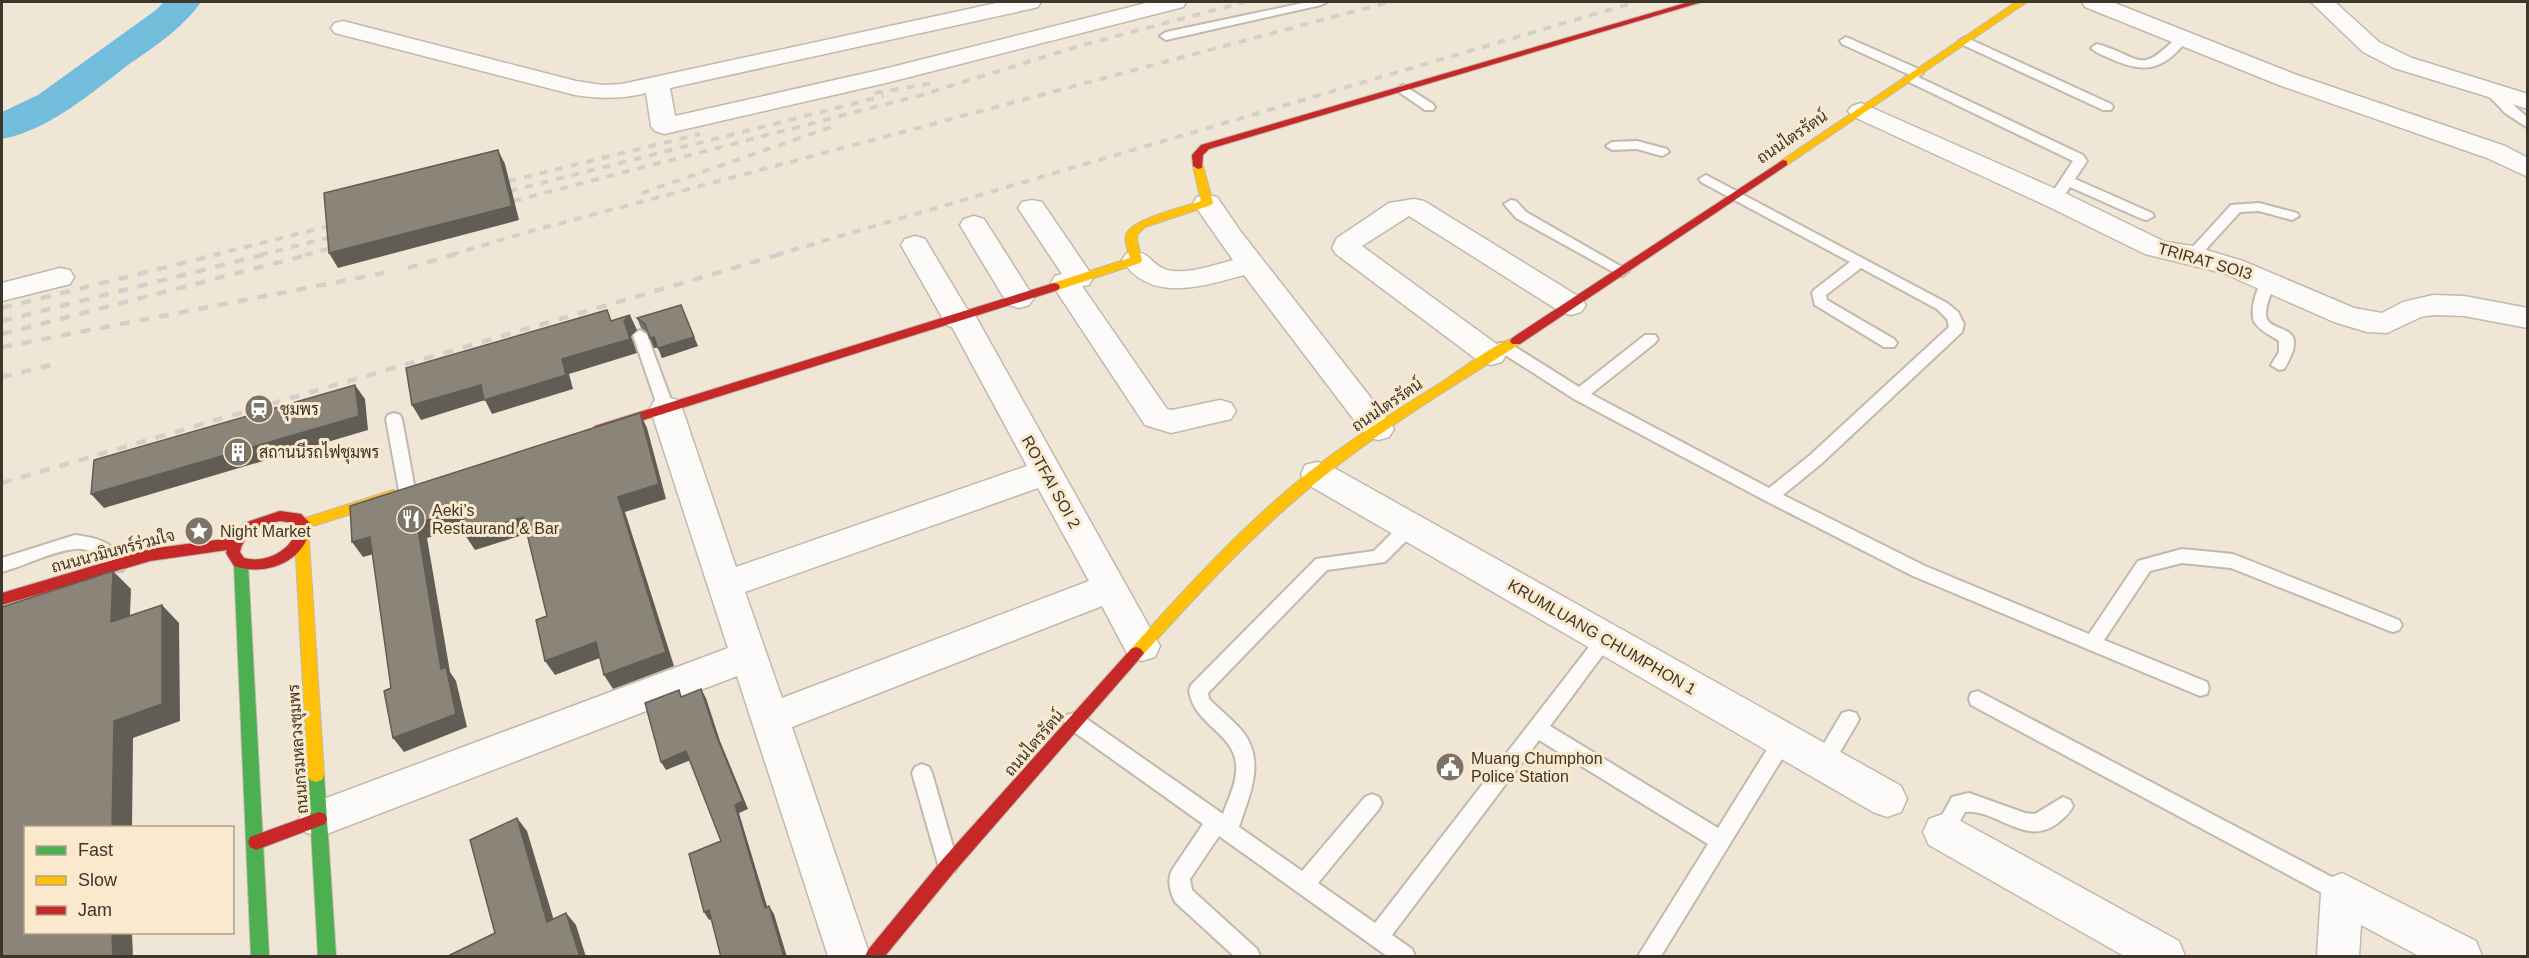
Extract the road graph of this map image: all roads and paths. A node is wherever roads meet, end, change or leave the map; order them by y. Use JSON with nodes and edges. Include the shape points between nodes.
{"nodes":[{"id":1,"x":1029,"y":2,"type":"edge"},
{"id":2,"x":1079,"y":2,"type":"edge"},
{"id":3,"x":1175,"y":2,"type":"edge"},
{"id":4,"x":1322,"y":2,"type":"edge"},
{"id":5,"x":1697,"y":2,"type":"edge"},
{"id":6,"x":2022,"y":2,"type":"edge"},
{"id":7,"x":2093,"y":2,"type":"edge"},
{"id":8,"x":2322,"y":2,"type":"edge"},
{"id":9,"x":1095,"y":22,"type":"junction"},
{"id":10,"x":343,"y":28,"type":"dead end"},
{"id":11,"x":871,"y":36,"type":"junction"},
{"id":12,"x":1166,"y":36,"type":"dead end"},
{"id":13,"x":2184,"y":38,"type":"junction"},
{"id":14,"x":1965,"y":40,"type":"junction"},
{"id":15,"x":1846,"y":41,"type":"dead end"},
{"id":16,"x":2097,"y":48,"type":"dead end"},
{"id":17,"x":890,"y":75,"type":"junction"},
{"id":18,"x":1914,"y":75,"type":"junction"},
{"id":19,"x":657,"y":83,"type":"junction"},
{"id":20,"x":1403,"y":89,"type":"junction"},
{"id":21,"x":2493,"y":93,"type":"junction"},
{"id":22,"x":2528,"y":102,"type":"edge"},
{"id":23,"x":2106,"y":106,"type":"dead end"},
{"id":24,"x":1429,"y":107,"type":"dead end"},
{"id":25,"x":1862,"y":111,"type":"junction"},
{"id":26,"x":2528,"y":124,"type":"edge"},
{"id":27,"x":1612,"y":146,"type":"dead end"},
{"id":28,"x":1662,"y":152,"type":"dead end"},
{"id":29,"x":2528,"y":169,"type":"edge"},
{"id":30,"x":1706,"y":179,"type":"dead end"},
{"id":31,"x":2061,"y":190,"type":"junction"},
{"id":32,"x":1734,"y":196,"type":"junction"},
{"id":33,"x":1207,"y":203,"type":"junction"},
{"id":34,"x":1511,"y":204,"type":"dead end"},
{"id":35,"x":1032,"y":208,"type":"dead end"},
{"id":36,"x":2147,"y":216,"type":"dead end"},
{"id":37,"x":2292,"y":216,"type":"dead end"},
{"id":38,"x":975,"y":225,"type":"dead end"},
{"id":39,"x":915,"y":245,"type":"dead end"},
{"id":40,"x":2193,"y":255,"type":"junction"},
{"id":41,"x":1136,"y":260,"type":"junction"},
{"id":42,"x":1860,"y":262,"type":"junction"},
{"id":43,"x":1251,"y":264,"type":"junction"},
{"id":44,"x":1622,"y":270,"type":"junction"},
{"id":45,"x":60,"y":277,"type":"dead end"},
{"id":46,"x":1072,"y":280,"type":"junction"},
{"id":47,"x":2269,"y":280,"type":"junction"},
{"id":48,"x":2,"y":292,"type":"edge"},
{"id":49,"x":1019,"y":298,"type":"junction"},
{"id":50,"x":1571,"y":305,"type":"junction"},
{"id":51,"x":959,"y":318,"type":"junction"},
{"id":52,"x":2528,"y":318,"type":"edge"},
{"id":53,"x":640,"y":335,"type":"edge"},
{"id":54,"x":1650,"y":339,"type":"dead end"},
{"id":55,"x":1889,"y":343,"type":"dead end"},
{"id":56,"x":1498,"y":351,"type":"junction"},
{"id":57,"x":2279,"y":365,"type":"dead end"},
{"id":58,"x":1580,"y":395,"type":"junction"},
{"id":59,"x":666,"y":408,"type":"junction"},
{"id":60,"x":1220,"y":411,"type":"dead end"},
{"id":61,"x":394,"y":419,"type":"dead end"},
{"id":62,"x":1378,"y":429,"type":"junction"},
{"id":63,"x":587,"y":433,"type":"edge"},
{"id":64,"x":1046,"y":472,"type":"junction"},
{"id":65,"x":1317,"y":474,"type":"junction"},
{"id":66,"x":412,"y":488,"type":"joint"},
{"id":67,"x":1770,"y":496,"type":"junction"},
{"id":68,"x":304,"y":524,"type":"junction"},
{"id":69,"x":1409,"y":527,"type":"junction"},
{"id":70,"x":302,"y":540,"type":"junction"},
{"id":71,"x":235,"y":543,"type":"junction"},
{"id":72,"x":2,"y":564,"type":"edge"},
{"id":73,"x":241,"y":564,"type":"junction"},
{"id":74,"x":117,"y":565,"type":"junction"},
{"id":75,"x":725,"y":585,"type":"junction"},
{"id":76,"x":1110,"y":588,"type":"junction"},
{"id":77,"x":2,"y":599,"type":"edge"},
{"id":78,"x":2393,"y":624,"type":"dead end"},
{"id":79,"x":1605,"y":639,"type":"junction"},
{"id":80,"x":2093,"y":642,"type":"junction"},
{"id":81,"x":1142,"y":646,"type":"junction"},
{"id":82,"x":749,"y":656,"type":"junction"},
{"id":83,"x":2200,"y":688,"type":"dead end"},
{"id":84,"x":1978,"y":699,"type":"dead end"},
{"id":85,"x":770,"y":719,"type":"junction"},
{"id":86,"x":1849,"y":719,"type":"dead end"},
{"id":87,"x":1074,"y":721,"type":"junction"},
{"id":88,"x":1537,"y":728,"type":"junction"},
{"id":89,"x":1783,"y":741,"type":"junction"},
{"id":90,"x":1823,"y":763,"type":"junction"},
{"id":91,"x":922,"y":773,"type":"dead end"},
{"id":92,"x":1887,"y":799,"type":"dead end"},
{"id":93,"x":1372,"y":803,"type":"dead end"},
{"id":94,"x":2063,"y":806,"type":"dead end"},
{"id":95,"x":319,"y":819,"type":"junction"},
{"id":96,"x":1222,"y":825,"type":"junction"},
{"id":97,"x":1943,"y":831,"type":"joint"},
{"id":98,"x":1720,"y":841,"type":"junction"},
{"id":99,"x":256,"y":842,"type":"junction"},
{"id":100,"x":948,"y":866,"type":"junction"},
{"id":101,"x":256,"y":867,"type":"junction"},
{"id":102,"x":234,"y":875,"type":"edge"},
{"id":103,"x":1304,"y":884,"type":"junction"},
{"id":104,"x":2342,"y":893,"type":"junction"},
{"id":105,"x":1377,"y":937,"type":"junction"},
{"id":106,"x":260,"y":957,"type":"edge"},
{"id":107,"x":327,"y":957,"type":"edge"},
{"id":108,"x":849,"y":957,"type":"edge"},
{"id":109,"x":874,"y":957,"type":"edge"},
{"id":110,"x":1249,"y":957,"type":"edge"},
{"id":111,"x":1404,"y":957,"type":"edge"},
{"id":112,"x":1649,"y":957,"type":"edge"},
{"id":113,"x":2164,"y":957,"type":"edge"},
{"id":114,"x":2338,"y":957,"type":"edge"},
{"id":115,"x":2461,"y":957,"type":"edge"}],
"edges":[{"from":1,"to":11,"type":"street"},
{"from":2,"to":9,"type":"street"},
{"from":3,"to":9,"type":"street"},
{"from":4,"to":12,"type":"lane"},
{"from":5,"to":20,"type":"street"},
{"from":6,"to":14,"type":"street","name":"ถนนไตรรัตน์"},
{"from":7,"to":13,"type":"street"},
{"from":8,"to":21,"type":"street","via":[[2371,47],[2403,63]]},
{"from":9,"to":17,"type":"street"},
{"from":10,"to":19,"type":"street","via":[[575,88],[622,91]]},
{"from":11,"to":17,"type":"street"},
{"from":11,"to":19,"type":"street"},
{"from":13,"to":16,"type":"lane","via":[[2155,63],[2148,64],[2134,63]]},
{"from":13,"to":29,"type":"street","via":[[2289,80],[2496,152]]},
{"from":14,"to":18,"type":"street","name":"ถนนไตรรัตน์"},
{"from":14,"to":23,"type":"lane"},
{"from":15,"to":18,"type":"lane"},
{"from":17,"to":19,"type":"street","via":[[664,126]]},
{"from":18,"to":25,"type":"street","name":"ถนนไตรรัตน์"},
{"from":18,"to":31,"type":"lane","via":[[2078,158],[2080,161]]},
{"from":20,"to":24,"type":"lane"},
{"from":20,"to":33,"type":"street","via":[[1205,147],[1196,158]]},
{"from":21,"to":22,"type":"street"},
{"from":21,"to":26,"type":"lane"},
{"from":25,"to":31,"type":"street","name":"TRIRAT SOI3"},
{"from":25,"to":32,"type":"street","name":"ถนนไตรรัตน์"},
{"from":27,"to":28,"type":"lane","via":[[1637,145]]},
{"from":30,"to":32,"type":"lane"},
{"from":31,"to":36,"type":"lane"},
{"from":31,"to":40,"type":"street","name":"TRIRAT SOI3","via":[[2155,248]]},
{"from":32,"to":42,"type":"lane"},
{"from":32,"to":44,"type":"street","name":"ถนนไตรรัตน์"},
{"from":33,"to":41,"type":"street","via":[[1141,225],[1132,232]]},
{"from":33,"to":43,"type":"street"},
{"from":34,"to":44,"type":"lane","via":[[1521,215]]},
{"from":35,"to":46,"type":"street"},
{"from":37,"to":40,"type":"lane","via":[[2259,207],[2236,208]]},
{"from":38,"to":49,"type":"street"},
{"from":39,"to":51,"type":"street","name":"ROTFAI SOI 2"},
{"from":40,"to":47,"type":"street","name":"TRIRAT SOI3"},
{"from":41,"to":43,"type":"street","via":[[1150,273],[1179,280]]},
{"from":41,"to":46,"type":"street"},
{"from":42,"to":55,"type":"lane","via":[[1819,293],[1820,302]]},
{"from":42,"to":67,"type":"lane","via":[[1942,306],[1953,315],[1957,328],[1815,460]]},
{"from":43,"to":62,"type":"street"},
{"from":44,"to":50,"type":"street","name":"ถนนไตรรัตน์"},
{"from":45,"to":48,"type":"street"},
{"from":46,"to":49,"type":"street"},
{"from":46,"to":60,"type":"street","via":[[1156,417],[1172,422]]},
{"from":47,"to":52,"type":"street","name":"TRIRAT SOI3","via":[[2367,322],[2387,323],[2413,309],[2433,304]]},
{"from":47,"to":57,"type":"lane","via":[[2258,318],[2289,342],[2289,350]]},
{"from":49,"to":51,"type":"street"},
{"from":50,"to":56,"type":"street","name":"ถนนไตรรัตน์"},
{"from":50,"to":56,"type":"street","via":[[1414,207],[1399,209],[1347,244],[1346,249]]},
{"from":51,"to":59,"type":"street"},
{"from":51,"to":64,"type":"street","name":"ROTFAI SOI 2"},
{"from":53,"to":59,"type":"lane"},
{"from":54,"to":58,"type":"lane"},
{"from":56,"to":58,"type":"lane"},
{"from":56,"to":62,"type":"street","name":"ถนนไตรรัตน์"},
{"from":58,"to":67,"type":"lane"},
{"from":59,"to":63,"type":"street"},
{"from":59,"to":75,"type":"street"},
{"from":61,"to":66,"type":"lane"},
{"from":62,"to":65,"type":"street","name":"ถนนไตรรัตน์"},
{"from":64,"to":75,"type":"street"},
{"from":64,"to":76,"type":"street","name":"ROTFAI SOI 2"},
{"from":65,"to":69,"type":"street","name":"KRUMLUANG CHUMPHON 1"},
{"from":65,"to":81,"type":"street","name":"ถนนไตรรัตน์","via":[[1235,548]]},
{"from":66,"to":68,"type":"street"},
{"from":67,"to":80,"type":"lane","via":[[1919,571]]},
{"from":68,"to":70,"type":"street","name":"ถนนกรมหลวงชุมพร"},
{"from":68,"to":71,"type":"street","via":[[290,516],[268,518],[246,530]]},
{"from":69,"to":79,"type":"street","name":"KRUMLUANG CHUMPHON 1"},
{"from":69,"to":96,"type":"lane","via":[[1379,557],[1322,564],[1198,691],[1200,703],[1237,739],[1244,753],[1246,774]]},
{"from":70,"to":73,"type":"street","via":[[274,562],[262,566]]},
{"from":70,"to":95,"type":"street","name":"ถนนกรมหลวงชุมพร"},
{"from":71,"to":73,"type":"street","via":[[232,554]]},
{"from":71,"to":74,"type":"street","name":"ถนนนวมินทร์ร่วมใจ","via":[[150,555]]},
{"from":72,"to":74,"type":"lane","via":[[75,542],[98,545]]},
{"from":73,"to":99,"type":"street"},
{"from":74,"to":77,"type":"street","name":"ถนนนวมินทร์ร่วมใจ"},
{"from":75,"to":82,"type":"street"},
{"from":76,"to":81,"type":"street","name":"ROTFAI SOI 2"},
{"from":76,"to":85,"type":"street"},
{"from":78,"to":80,"type":"lane","via":[[2233,561],[2182,556],[2145,566]]},
{"from":79,"to":88,"type":"lane"},
{"from":79,"to":89,"type":"street","name":"KRUMLUANG CHUMPHON 1"},
{"from":80,"to":83,"type":"lane"},
{"from":81,"to":87,"type":"street","name":"ถนนไตรรัตน์"},
{"from":82,"to":85,"type":"street"},
{"from":82,"to":95,"type":"street"},
{"from":84,"to":104,"type":"lane"},
{"from":85,"to":108,"type":"street"},
{"from":86,"to":90,"type":"lane"},
{"from":87,"to":96,"type":"lane"},
{"from":87,"to":100,"type":"street","name":"ถนนไตรรัตน์"},
{"from":88,"to":98,"type":"lane"},
{"from":88,"to":105,"type":"lane"},
{"from":89,"to":90,"type":"street","name":"KRUMLUANG CHUMPHON 1"},
{"from":89,"to":98,"type":"lane"},
{"from":90,"to":92,"type":"street","name":"KRUMLUANG CHUMPHON 1"},
{"from":91,"to":100,"type":"lane"},
{"from":93,"to":103,"type":"lane"},
{"from":94,"to":97,"type":"lane","via":[[2043,822],[2029,823],[1970,800],[1959,803]]},
{"from":95,"to":99,"type":"street"},
{"from":95,"to":107,"type":"street","name":"ถนนกรมหลวงชุมพร"},
{"from":96,"to":103,"type":"lane"},
{"from":96,"to":110,"type":"lane","via":[[1179,877],[1182,895]]},
{"from":97,"to":113,"type":"street"},
{"from":98,"to":112,"type":"lane"},
{"from":99,"to":101,"type":"street"},
{"from":100,"to":109,"type":"street","name":"ถนนไตรรัตน์"},
{"from":101,"to":102,"type":"lane"},
{"from":101,"to":106,"type":"street"},
{"from":103,"to":105,"type":"lane"},
{"from":104,"to":114,"type":"street"},
{"from":104,"to":115,"type":"street"},
{"from":105,"to":111,"type":"lane"}]}
